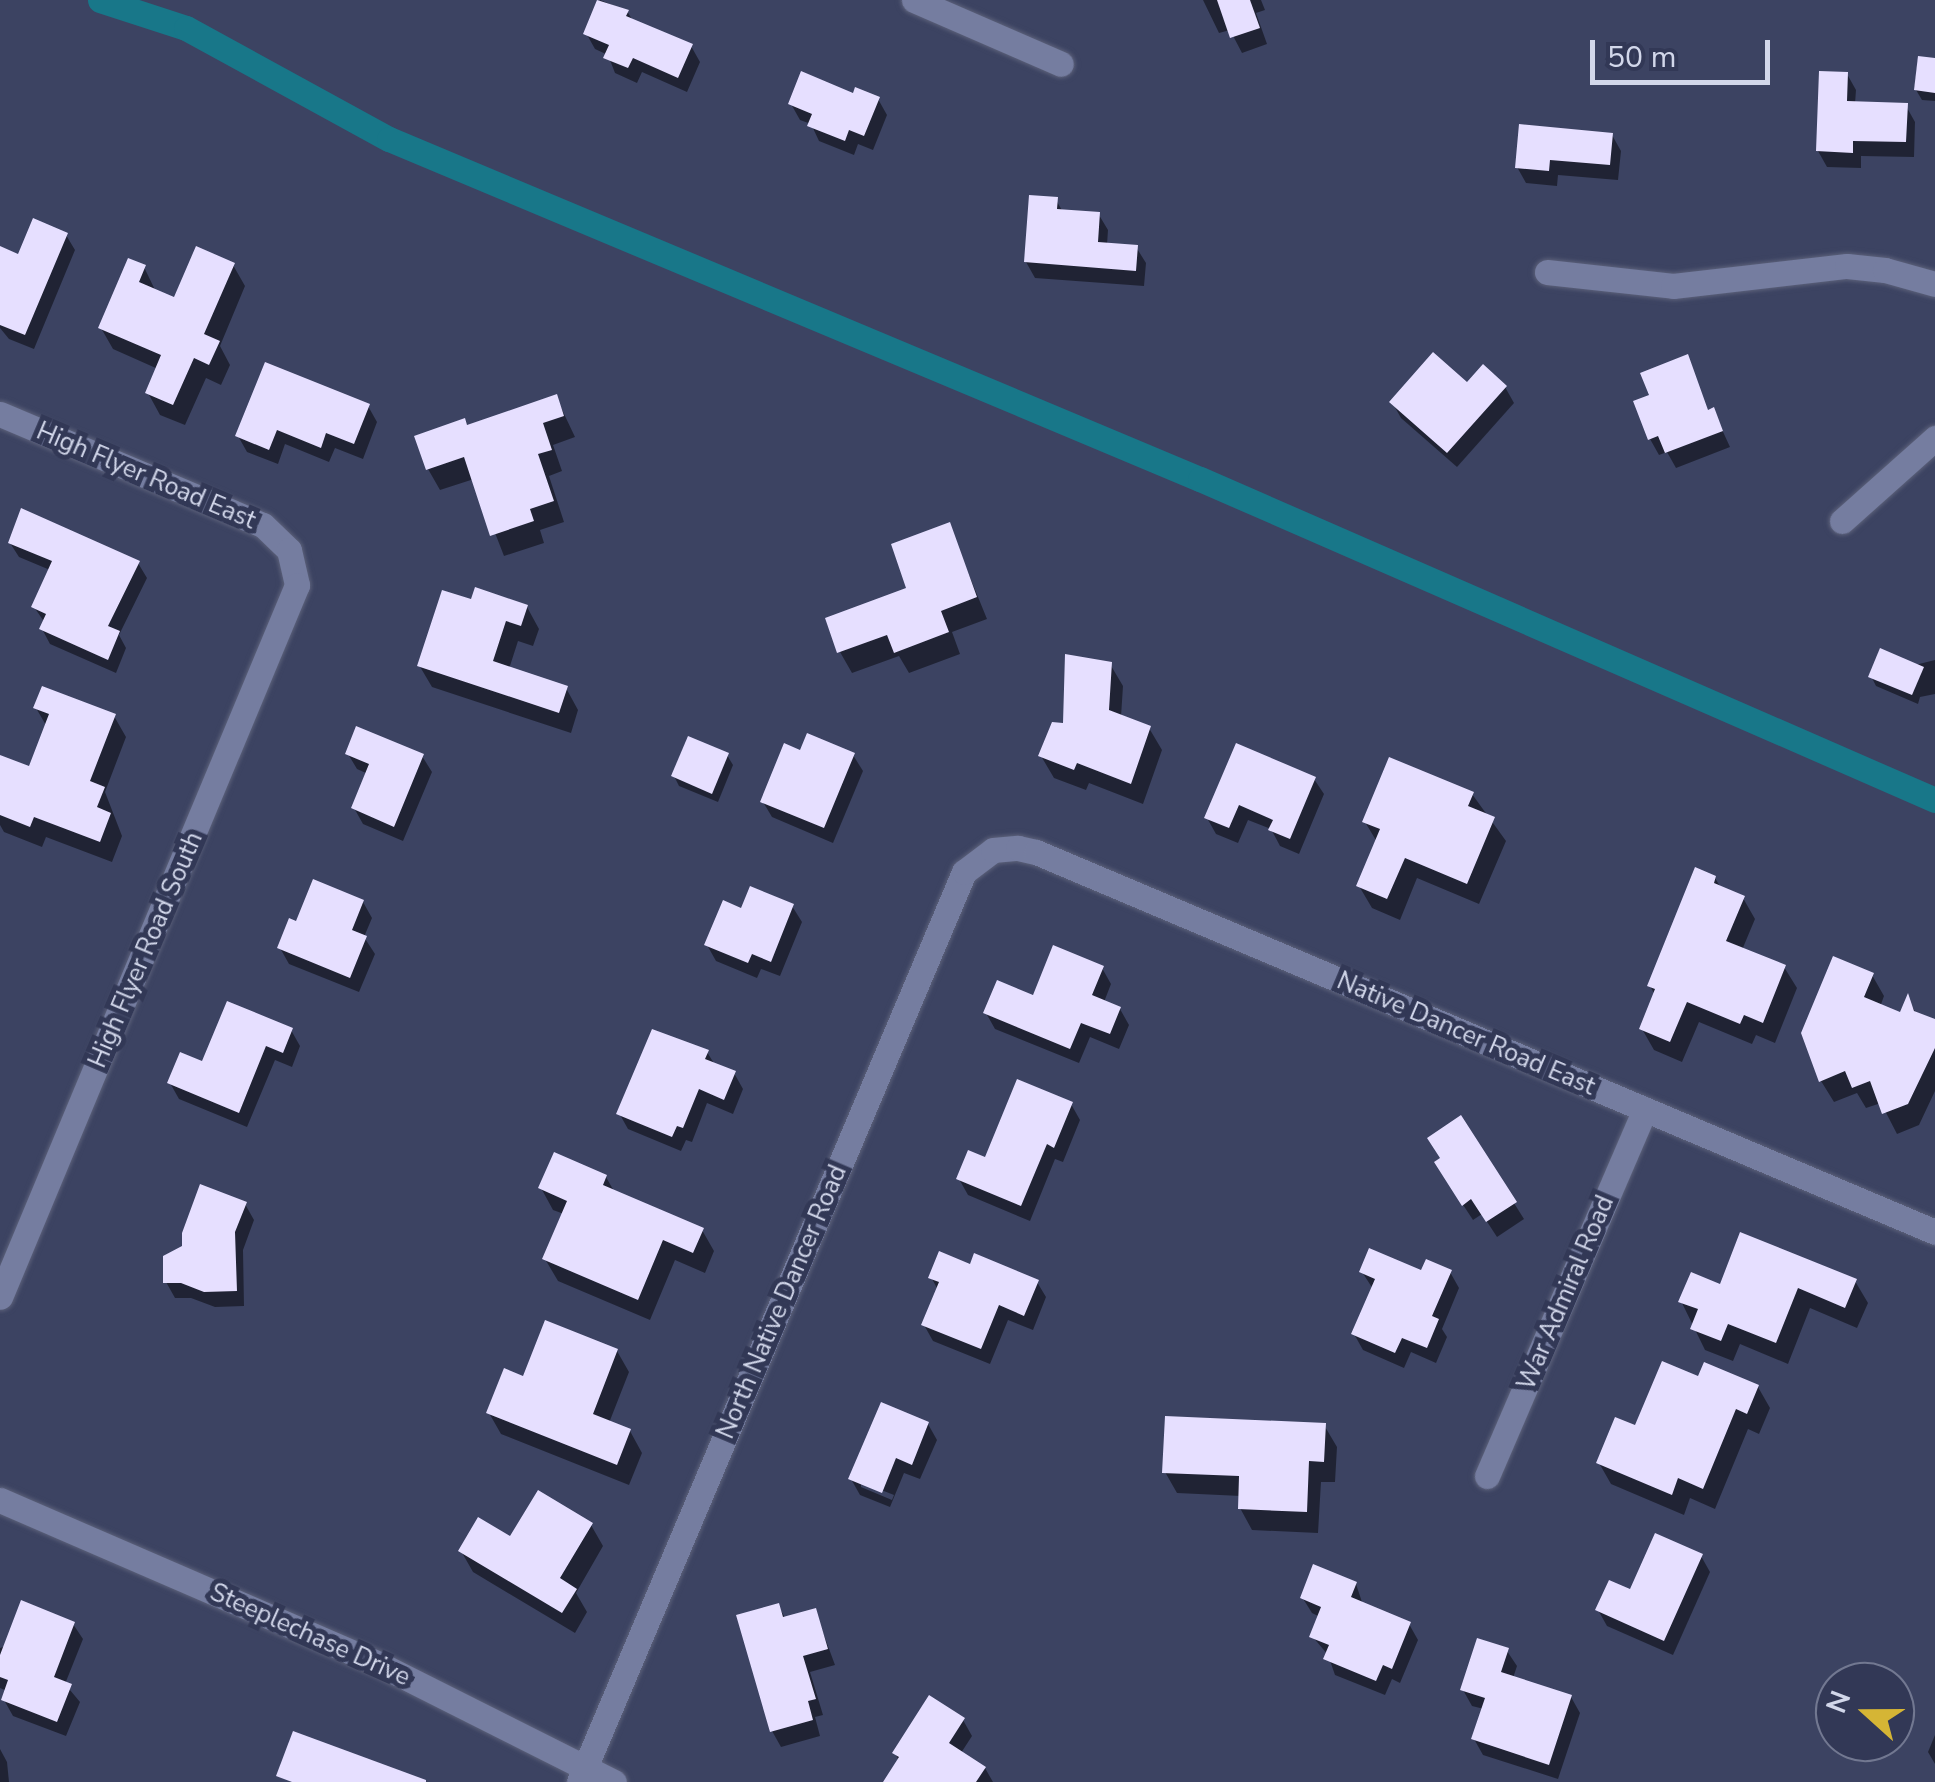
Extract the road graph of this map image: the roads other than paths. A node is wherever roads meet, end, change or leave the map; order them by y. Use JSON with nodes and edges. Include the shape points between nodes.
{"nodes":[{"id":1,"x":914,"y":0,"type":"edge"},
{"id":2,"x":1062,"y":64,"type":"dead end"},
{"id":3,"x":1546,"y":272,"type":"dead end"},
{"id":4,"x":1935,"y":284,"type":"edge"},
{"id":5,"x":0,"y":414,"type":"edge"},
{"id":6,"x":1935,"y":438,"type":"edge"},
{"id":7,"x":1842,"y":520,"type":"dead end"},
{"id":8,"x":292,"y":603,"type":"joint"},
{"id":9,"x":993,"y":850,"type":"joint"},
{"id":10,"x":1645,"y":1110,"type":"junction"},
{"id":11,"x":1935,"y":1232,"type":"edge"},
{"id":12,"x":0,"y":1296,"type":"edge"},
{"id":13,"x":1487,"y":1476,"type":"dead end"},
{"id":14,"x":0,"y":1500,"type":"edge"},
{"id":15,"x":583,"y":1774,"type":"edge"},
{"id":16,"x":614,"y":1782,"type":"edge"}],
"edges":[{"from":1,"to":2,"type":"street"},
{"from":3,"to":4,"type":"street","via":[[1673,286],[1847,266]]},
{"from":5,"to":8,"type":"street","name":"High Flyer Road East","via":[[263,525],[290,550],[296,567]]},
{"from":6,"to":7,"type":"street"},
{"from":8,"to":12,"type":"street","name":"High Flyer Road South"},
{"from":9,"to":10,"type":"street","name":"Native Dancer Road East","via":[[1036,852]]},
{"from":9,"to":15,"type":"street","name":"North Native Dancer Road","via":[[964,872]]},
{"from":10,"to":11,"type":"street","name":"Native Dancer Road East"},
{"from":10,"to":13,"type":"street","name":"War Admiral Road"},
{"from":14,"to":15,"type":"street","name":"Steeplechase Drive","via":[[379,1664]]},
{"from":15,"to":16,"type":"street","name":"Steeplechase Drive"}]}
